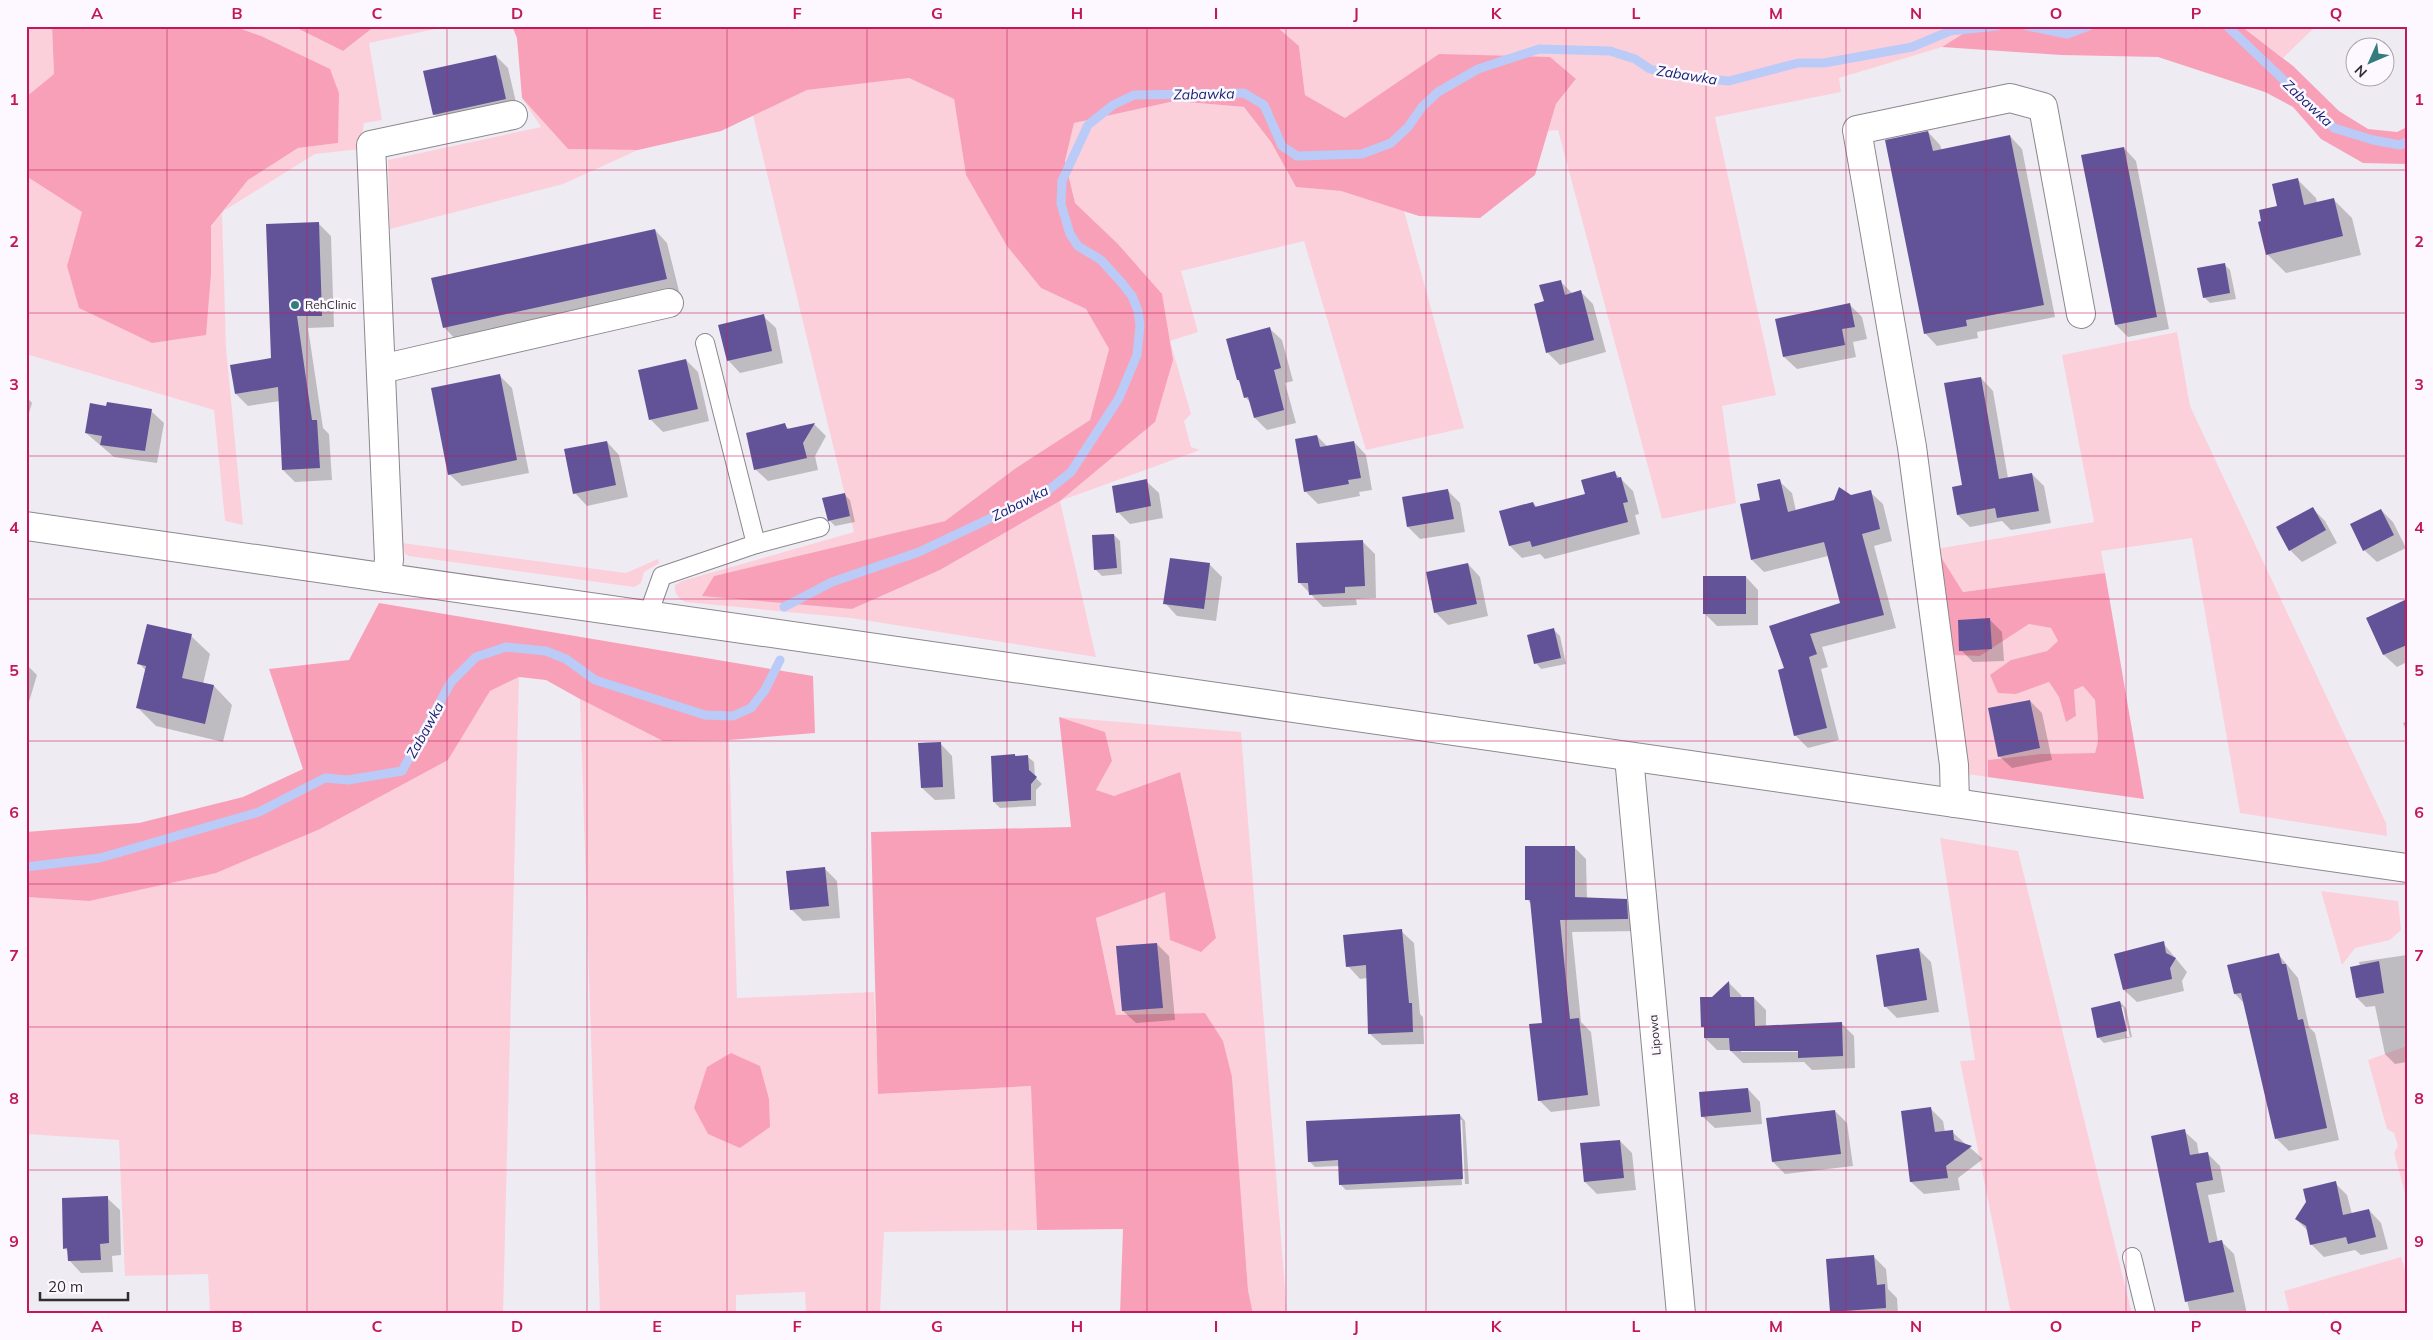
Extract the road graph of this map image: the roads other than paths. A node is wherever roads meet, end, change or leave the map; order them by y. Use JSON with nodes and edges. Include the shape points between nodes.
{"nodes":[{"id":1,"x":514,"y":115,"type":"dead end"},
{"id":2,"x":669,"y":303,"type":"dead end"},
{"id":3,"x":2081,"y":314,"type":"dead end"},
{"id":4,"x":705,"y":343,"type":"dead end"},
{"id":5,"x":381,"y":369,"type":"junction"},
{"id":6,"x":26,"y":526,"type":"edge"},
{"id":7,"x":820,"y":527,"type":"dead end"},
{"id":8,"x":756,"y":544,"type":"junction"},
{"id":9,"x":386,"y":578,"type":"junction"},
{"id":10,"x":648,"y":615,"type":"junction"},
{"id":11,"x":1629,"y":756,"type":"junction"},
{"id":12,"x":1955,"y":803,"type":"junction"},
{"id":13,"x":2407,"y":868,"type":"edge"},
{"id":14,"x":2132,"y":1257,"type":"dead end"},
{"id":15,"x":1681,"y":1314,"type":"edge"},
{"id":16,"x":2146,"y":1314,"type":"edge"}],
"edges":[{"from":1,"to":5,"type":"street","via":[[371,145]]},
{"from":2,"to":5,"type":"street"},
{"from":3,"to":12,"type":"street","via":[[2043,106],[2010,98],[1856,130],[1912,446],[1954,765]]},
{"from":4,"to":8,"type":"lane"},
{"from":5,"to":9,"type":"street","via":[[389,559]]},
{"from":6,"to":9,"type":"street"},
{"from":7,"to":8,"type":"lane"},
{"from":8,"to":10,"type":"lane","via":[[662,576]]},
{"from":9,"to":10,"type":"street"},
{"from":10,"to":11,"type":"street"},
{"from":11,"to":12,"type":"street"},
{"from":11,"to":15,"type":"street","name":"Lipowa"},
{"from":12,"to":13,"type":"street"},
{"from":14,"to":16,"type":"lane"}]}
